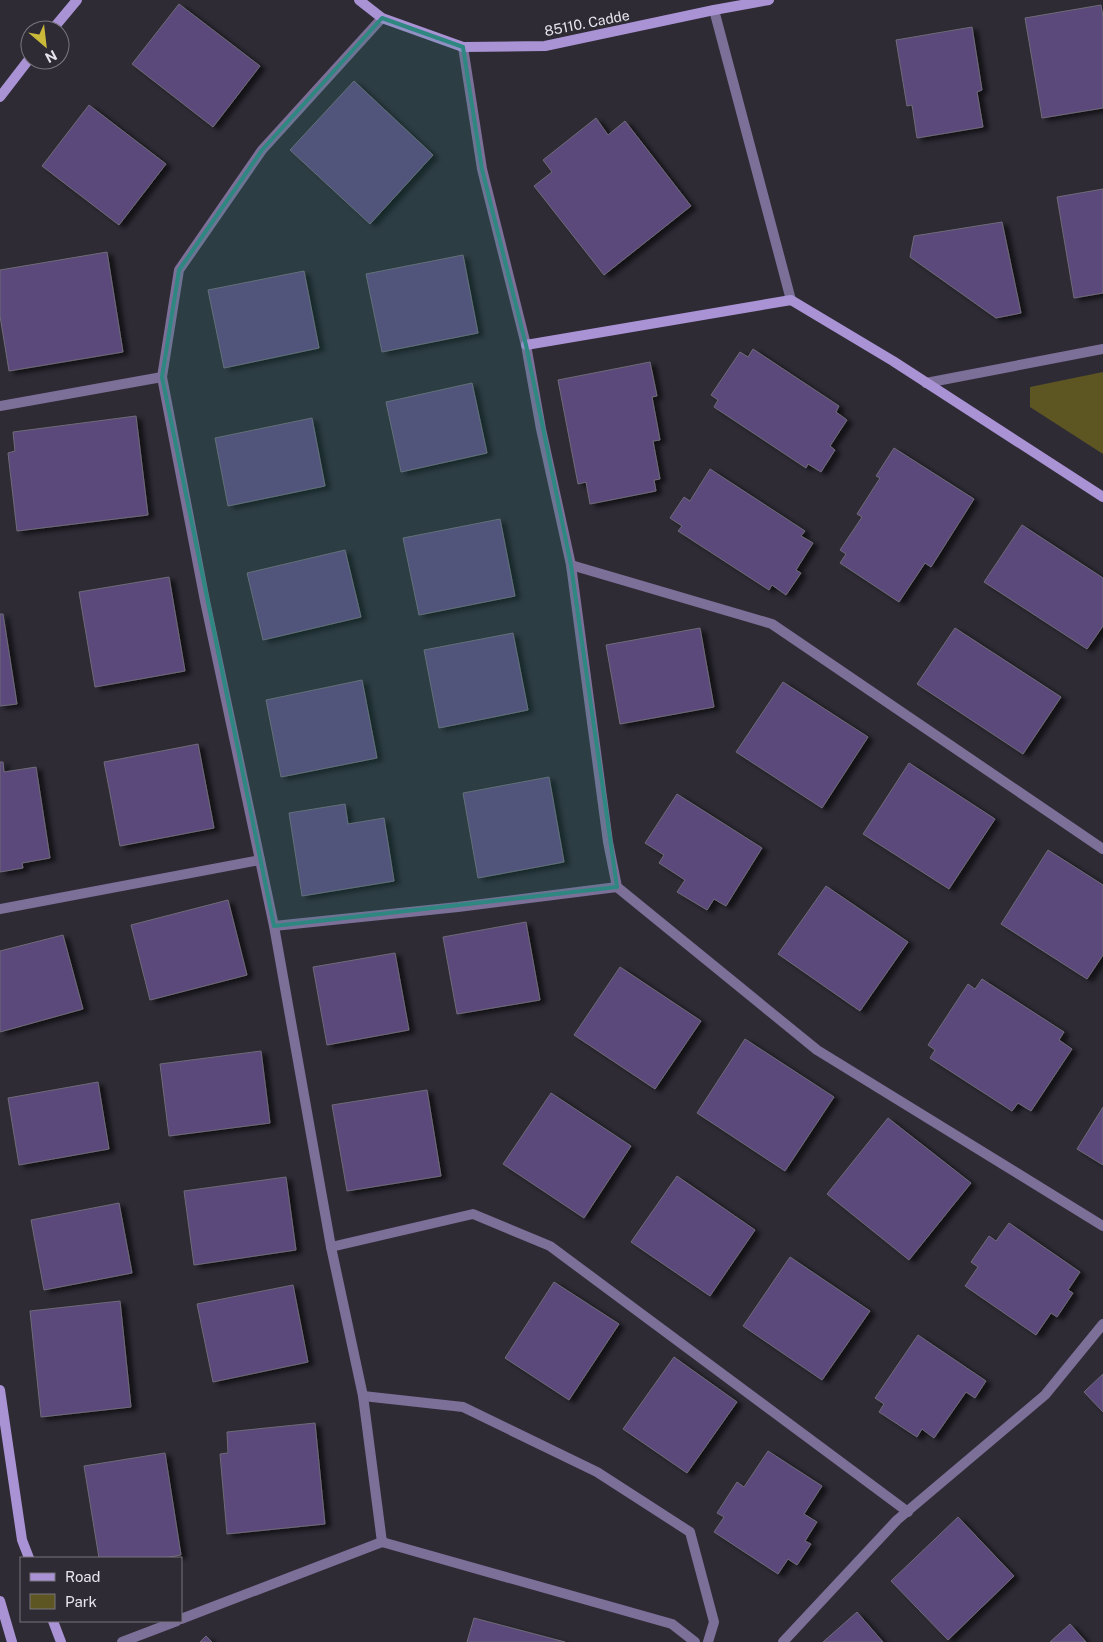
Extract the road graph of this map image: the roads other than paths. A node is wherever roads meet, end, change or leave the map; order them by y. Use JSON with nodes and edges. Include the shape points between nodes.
{"nodes":[{"id":1,"x":77,"y":0,"type":"edge"},
{"id":2,"x":359,"y":0,"type":"edge"},
{"id":3,"x":769,"y":0,"type":"edge"},
{"id":4,"x":714,"y":10,"type":"junction"},
{"id":5,"x":382,"y":18,"type":"junction"},
{"id":6,"x":60,"y":20,"type":"edge"},
{"id":7,"x":463,"y":47,"type":"junction"},
{"id":8,"x":21,"y":70,"type":"edge"},
{"id":9,"x":0,"y":97,"type":"edge"},
{"id":10,"x":791,"y":300,"type":"junction"},
{"id":11,"x":526,"y":345,"type":"junction"},
{"id":12,"x":1103,"y":349,"type":"edge"},
{"id":13,"x":162,"y":377,"type":"junction"},
{"id":14,"x":926,"y":383,"type":"junction"},
{"id":15,"x":0,"y":406,"type":"edge"},
{"id":16,"x":1103,"y":497,"type":"edge"},
{"id":17,"x":571,"y":565,"type":"junction"},
{"id":18,"x":1103,"y":849,"type":"edge"},
{"id":19,"x":260,"y":860,"type":"junction"},
{"id":20,"x":617,"y":887,"type":"junction"},
{"id":21,"x":0,"y":909,"type":"edge"},
{"id":22,"x":274,"y":926,"type":"junction"},
{"id":23,"x":1103,"y":1226,"type":"edge"},
{"id":24,"x":331,"y":1247,"type":"junction"},
{"id":25,"x":1103,"y":1324,"type":"edge"},
{"id":26,"x":0,"y":1390,"type":"edge"},
{"id":27,"x":362,"y":1396,"type":"junction"},
{"id":28,"x":908,"y":1512,"type":"junction"},
{"id":29,"x":382,"y":1542,"type":"junction"},
{"id":30,"x":29,"y":1557,"type":"edge"},
{"id":31,"x":0,"y":1601,"type":"edge"},
{"id":32,"x":182,"y":1619,"type":"edge"},
{"id":33,"x":53,"y":1622,"type":"edge"},
{"id":34,"x":174,"y":1622,"type":"edge"},
{"id":35,"x":12,"y":1642,"type":"edge"},
{"id":36,"x":61,"y":1642,"type":"edge"},
{"id":37,"x":122,"y":1642,"type":"edge"},
{"id":38,"x":695,"y":1642,"type":"edge"},
{"id":39,"x":708,"y":1642,"type":"edge"},
{"id":40,"x":783,"y":1642,"type":"edge"}],
"edges":[{"from":1,"to":6,"type":"street"},
{"from":2,"to":5,"type":"street","name":"85110. Cadde"},
{"from":3,"to":4,"type":"street","name":"85110. Cadde"},
{"from":4,"to":7,"type":"street","name":"85110. Cadde","via":[[546,46]]},
{"from":4,"to":10,"type":"street"},
{"from":5,"to":7,"type":"street","name":"85110. Cadde"},
{"from":5,"to":13,"type":"street","via":[[262,150],[179,270]]},
{"from":7,"to":11,"type":"street","via":[[482,169]]},
{"from":8,"to":9,"type":"street"},
{"from":10,"to":11,"type":"street"},
{"from":10,"to":14,"type":"street"},
{"from":11,"to":17,"type":"street"},
{"from":12,"to":14,"type":"street"},
{"from":13,"to":15,"type":"street"},
{"from":13,"to":19,"type":"street"},
{"from":14,"to":16,"type":"street"},
{"from":17,"to":18,"type":"street","via":[[772,624]]},
{"from":17,"to":20,"type":"street","via":[[608,842]]},
{"from":19,"to":21,"type":"street"},
{"from":19,"to":22,"type":"street"},
{"from":20,"to":22,"type":"street"},
{"from":20,"to":23,"type":"street","via":[[817,1050]]},
{"from":22,"to":24,"type":"street"},
{"from":24,"to":27,"type":"street"},
{"from":24,"to":28,"type":"street","via":[[474,1214],[550,1246]]},
{"from":25,"to":28,"type":"street","via":[[1045,1395]]},
{"from":26,"to":30,"type":"street","via":[[22,1540]]},
{"from":27,"to":29,"type":"street"},
{"from":27,"to":39,"type":"street","via":[[463,1407],[597,1472],[690,1532],[714,1622]]},
{"from":28,"to":40,"type":"street"},
{"from":29,"to":32,"type":"street"},
{"from":29,"to":38,"type":"street","via":[[672,1624]]},
{"from":31,"to":35,"type":"street"},
{"from":33,"to":36,"type":"street"},
{"from":34,"to":37,"type":"street"}]}
